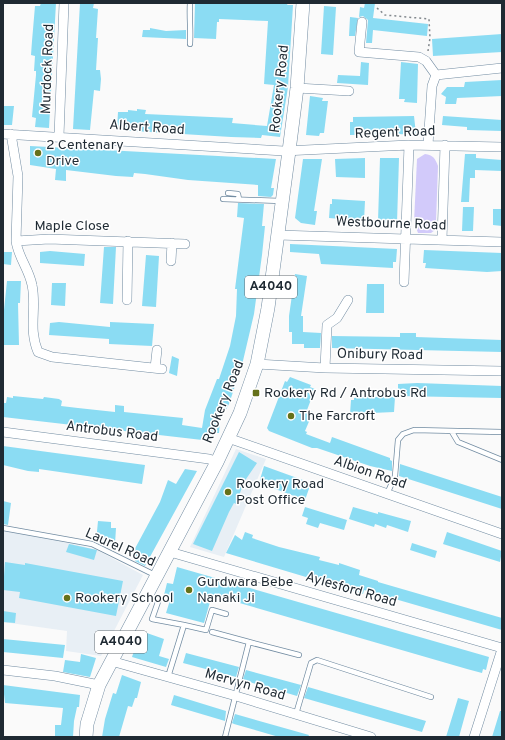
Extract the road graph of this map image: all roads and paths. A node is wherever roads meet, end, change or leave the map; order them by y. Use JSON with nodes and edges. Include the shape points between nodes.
{"nodes":[{"id":1,"x":64,"y":3,"type":"edge"},
{"id":2,"x":190,"y":3,"type":"edge"},
{"id":3,"x":303,"y":3,"type":"edge"},
{"id":4,"x":377,"y":8,"type":"dead end"},
{"id":5,"x":362,"y":22,"type":"dead end"},
{"id":6,"x":190,"y":44,"type":"dead end"},
{"id":7,"x":426,"y":61,"type":"junction"},
{"id":8,"x":502,"y":68,"type":"edge"},
{"id":9,"x":436,"y":75,"type":"junction"},
{"id":10,"x":297,"y":88,"type":"junction"},
{"id":11,"x":349,"y":91,"type":"dead end"},
{"id":12,"x":7,"y":134,"type":"edge"},
{"id":13,"x":59,"y":136,"type":"junction"},
{"id":14,"x":409,"y":145,"type":"junction"},
{"id":15,"x":428,"y":145,"type":"junction"},
{"id":16,"x":445,"y":145,"type":"junction"},
{"id":17,"x":502,"y":147,"type":"edge"},
{"id":18,"x":289,"y":151,"type":"junction"},
{"id":19,"x":228,"y":193,"type":"dead end"},
{"id":20,"x":223,"y":199,"type":"dead end"},
{"id":21,"x":239,"y":199,"type":"junction"},
{"id":22,"x":283,"y":202,"type":"junction"},
{"id":23,"x":278,"y":235,"type":"junction"},
{"id":24,"x":407,"y":238,"type":"junction"},
{"id":25,"x":128,"y":240,"type":"junction"},
{"id":26,"x":442,"y":240,"type":"junction"},
{"id":27,"x":16,"y":241,"type":"junction"},
{"id":28,"x":502,"y":242,"type":"edge"},
{"id":29,"x":172,"y":243,"type":"junction"},
{"id":30,"x":186,"y":244,"type":"dead end"},
{"id":31,"x":171,"y":261,"type":"dead end"},
{"id":32,"x":404,"y":282,"type":"dead end"},
{"id":33,"x":127,"y":300,"type":"dead end"},
{"id":34,"x":348,"y":300,"type":"dead end"},
{"id":35,"x":157,"y":350,"type":"dead end"},
{"id":36,"x":257,"y":364,"type":"junction"},
{"id":37,"x":325,"y":368,"type":"junction"},
{"id":38,"x":502,"y":371,"type":"edge"},
{"id":39,"x":3,"y":432,"type":"edge"},
{"id":40,"x":452,"y":432,"type":"junction"},
{"id":41,"x":502,"y":432,"type":"edge"},
{"id":42,"x":228,"y":438,"type":"junction"},
{"id":43,"x":502,"y":460,"type":"edge"},
{"id":44,"x":217,"y":462,"type":"junction"},
{"id":45,"x":387,"y":494,"type":"junction"},
{"id":46,"x":3,"y":528,"type":"edge"},
{"id":47,"x":502,"y":534,"type":"edge"},
{"id":48,"x":170,"y":552,"type":"junction"},
{"id":49,"x":156,"y":576,"type":"junction"},
{"id":50,"x":159,"y":599,"type":"dead end"},
{"id":51,"x":226,"y":614,"type":"dead end"},
{"id":52,"x":184,"y":625,"type":"junction"},
{"id":53,"x":212,"y":632,"type":"dead end"},
{"id":54,"x":249,"y":642,"type":"junction"},
{"id":55,"x":502,"y":648,"type":"edge"},
{"id":56,"x":299,"y":655,"type":"dead end"},
{"id":57,"x":111,"y":662,"type":"junction"},
{"id":58,"x":3,"y":670,"type":"edge"},
{"id":59,"x":168,"y":677,"type":"junction"},
{"id":60,"x":99,"y":685,"type":"junction"},
{"id":61,"x":236,"y":696,"type":"junction"},
{"id":62,"x":431,"y":697,"type":"dead end"},
{"id":63,"x":296,"y":714,"type":"junction"},
{"id":64,"x":86,"y":737,"type":"edge"},
{"id":65,"x":225,"y":737,"type":"edge"},
{"id":66,"x":371,"y":737,"type":"edge"},
{"id":67,"x":474,"y":737,"type":"edge"}],
"edges":[{"from":1,"to":13,"type":"street","name":"Murdock Road"},
{"from":2,"to":6,"type":"lane"},
{"from":3,"to":10,"type":"main road","name":"Rookery Road","number":"A4040"},
{"from":4,"to":7,"type":"path","via":[[385,15],[428,18],[430,38]]},
{"from":5,"to":7,"type":"street","via":[[359,52],[419,57]]},
{"from":7,"to":9,"type":"street"},
{"from":8,"to":9,"type":"street"},
{"from":9,"to":15,"type":"street","via":[[432,86]]},
{"from":10,"to":11,"type":"street"},
{"from":10,"to":18,"type":"main road","name":"Rookery Road","number":"A4040"},
{"from":12,"to":13,"type":"street","name":"Albert Road"},
{"from":12,"to":27,"type":"street","via":[[18,176]]},
{"from":13,"to":18,"type":"street","name":"Albert Road"},
{"from":14,"to":15,"type":"street","name":"Regent Road"},
{"from":14,"to":18,"type":"street","name":"Regent Road"},
{"from":14,"to":24,"type":"street"},
{"from":15,"to":16,"type":"street","name":"Regent Road"},
{"from":16,"to":17,"type":"street","name":"Regent Road"},
{"from":16,"to":26,"type":"street"},
{"from":18,"to":22,"type":"main road","name":"Rookery Road","number":"A4040"},
{"from":19,"to":21,"type":"lane","via":[[238,194]]},
{"from":20,"to":21,"type":"lane"},
{"from":21,"to":22,"type":"lane"},
{"from":22,"to":23,"type":"main road","name":"Rookery Road","number":"A4040"},
{"from":23,"to":24,"type":"street","name":"Westbourne Road"},
{"from":23,"to":36,"type":"main road","name":"Rookery Road","number":"A4040"},
{"from":24,"to":26,"type":"street","name":"Westbourne Road"},
{"from":24,"to":32,"type":"street"},
{"from":25,"to":27,"type":"street","name":"Maple Close"},
{"from":25,"to":29,"type":"street","name":"Maple Close"},
{"from":25,"to":33,"type":"street","name":"Maple Close"},
{"from":26,"to":28,"type":"street","name":"Westbourne Road"},
{"from":27,"to":35,"type":"street","via":[[17,251],[32,284],[33,340],[38,352],[52,357],[159,369]]},
{"from":29,"to":30,"type":"street","name":"Maple Close"},
{"from":29,"to":31,"type":"street"},
{"from":34,"to":37,"type":"street","via":[[337,318],[327,325]]},
{"from":36,"to":37,"type":"street","name":"Onibury Road"},
{"from":36,"to":42,"type":"main road","name":"Rookery Road","number":"A4040","via":[[240,413]]},
{"from":37,"to":38,"type":"street","name":"Onibury Road"},
{"from":39,"to":44,"type":"street","name":"Antrobus Road"},
{"from":40,"to":41,"type":"lane"},
{"from":40,"to":43,"type":"lane","via":[[458,442]]},
{"from":40,"to":45,"type":"lane","via":[[414,430],[403,434],[398,440],[395,476]]},
{"from":42,"to":44,"type":"main road","name":"Rookery Road","number":"A4040"},
{"from":42,"to":45,"type":"street","name":"Albion Road"},
{"from":44,"to":48,"type":"main road","name":"Rookery Road","number":"A4040"},
{"from":45,"to":47,"type":"street","name":"Albion Road"},
{"from":46,"to":49,"type":"lane","name":"Laurel Road","via":[[92,544]]},
{"from":48,"to":49,"type":"main road","name":"Rookery Road","number":"A4040"},
{"from":48,"to":55,"type":"street","name":"Aylesford Road"},
{"from":49,"to":57,"type":"main road","name":"Rookery Road","number":"A4040"},
{"from":50,"to":52,"type":"lane","via":[[152,619]]},
{"from":51,"to":52,"type":"lane","via":[[212,610],[206,630]]},
{"from":52,"to":59,"type":"lane"},
{"from":53,"to":54,"type":"lane"},
{"from":54,"to":56,"type":"lane"},
{"from":54,"to":61,"type":"lane"},
{"from":55,"to":67,"type":"street","name":"Aylesford Road"},
{"from":57,"to":59,"type":"street","name":"Mervyn Road"},
{"from":57,"to":60,"type":"main road","name":"Rookery Road","number":"A4040"},
{"from":58,"to":60,"type":"street","via":[[55,676]]},
{"from":59,"to":61,"type":"street","name":"Mervyn Road"},
{"from":60,"to":64,"type":"main road","name":"Rookery Road","number":"A4040","via":[[87,724]]},
{"from":61,"to":63,"type":"street","name":"Mervyn Road"},
{"from":61,"to":65,"type":"lane"},
{"from":62,"to":63,"type":"lane","via":[[317,660],[311,663]]},
{"from":63,"to":66,"type":"street","name":"Mervyn Road"}]}
